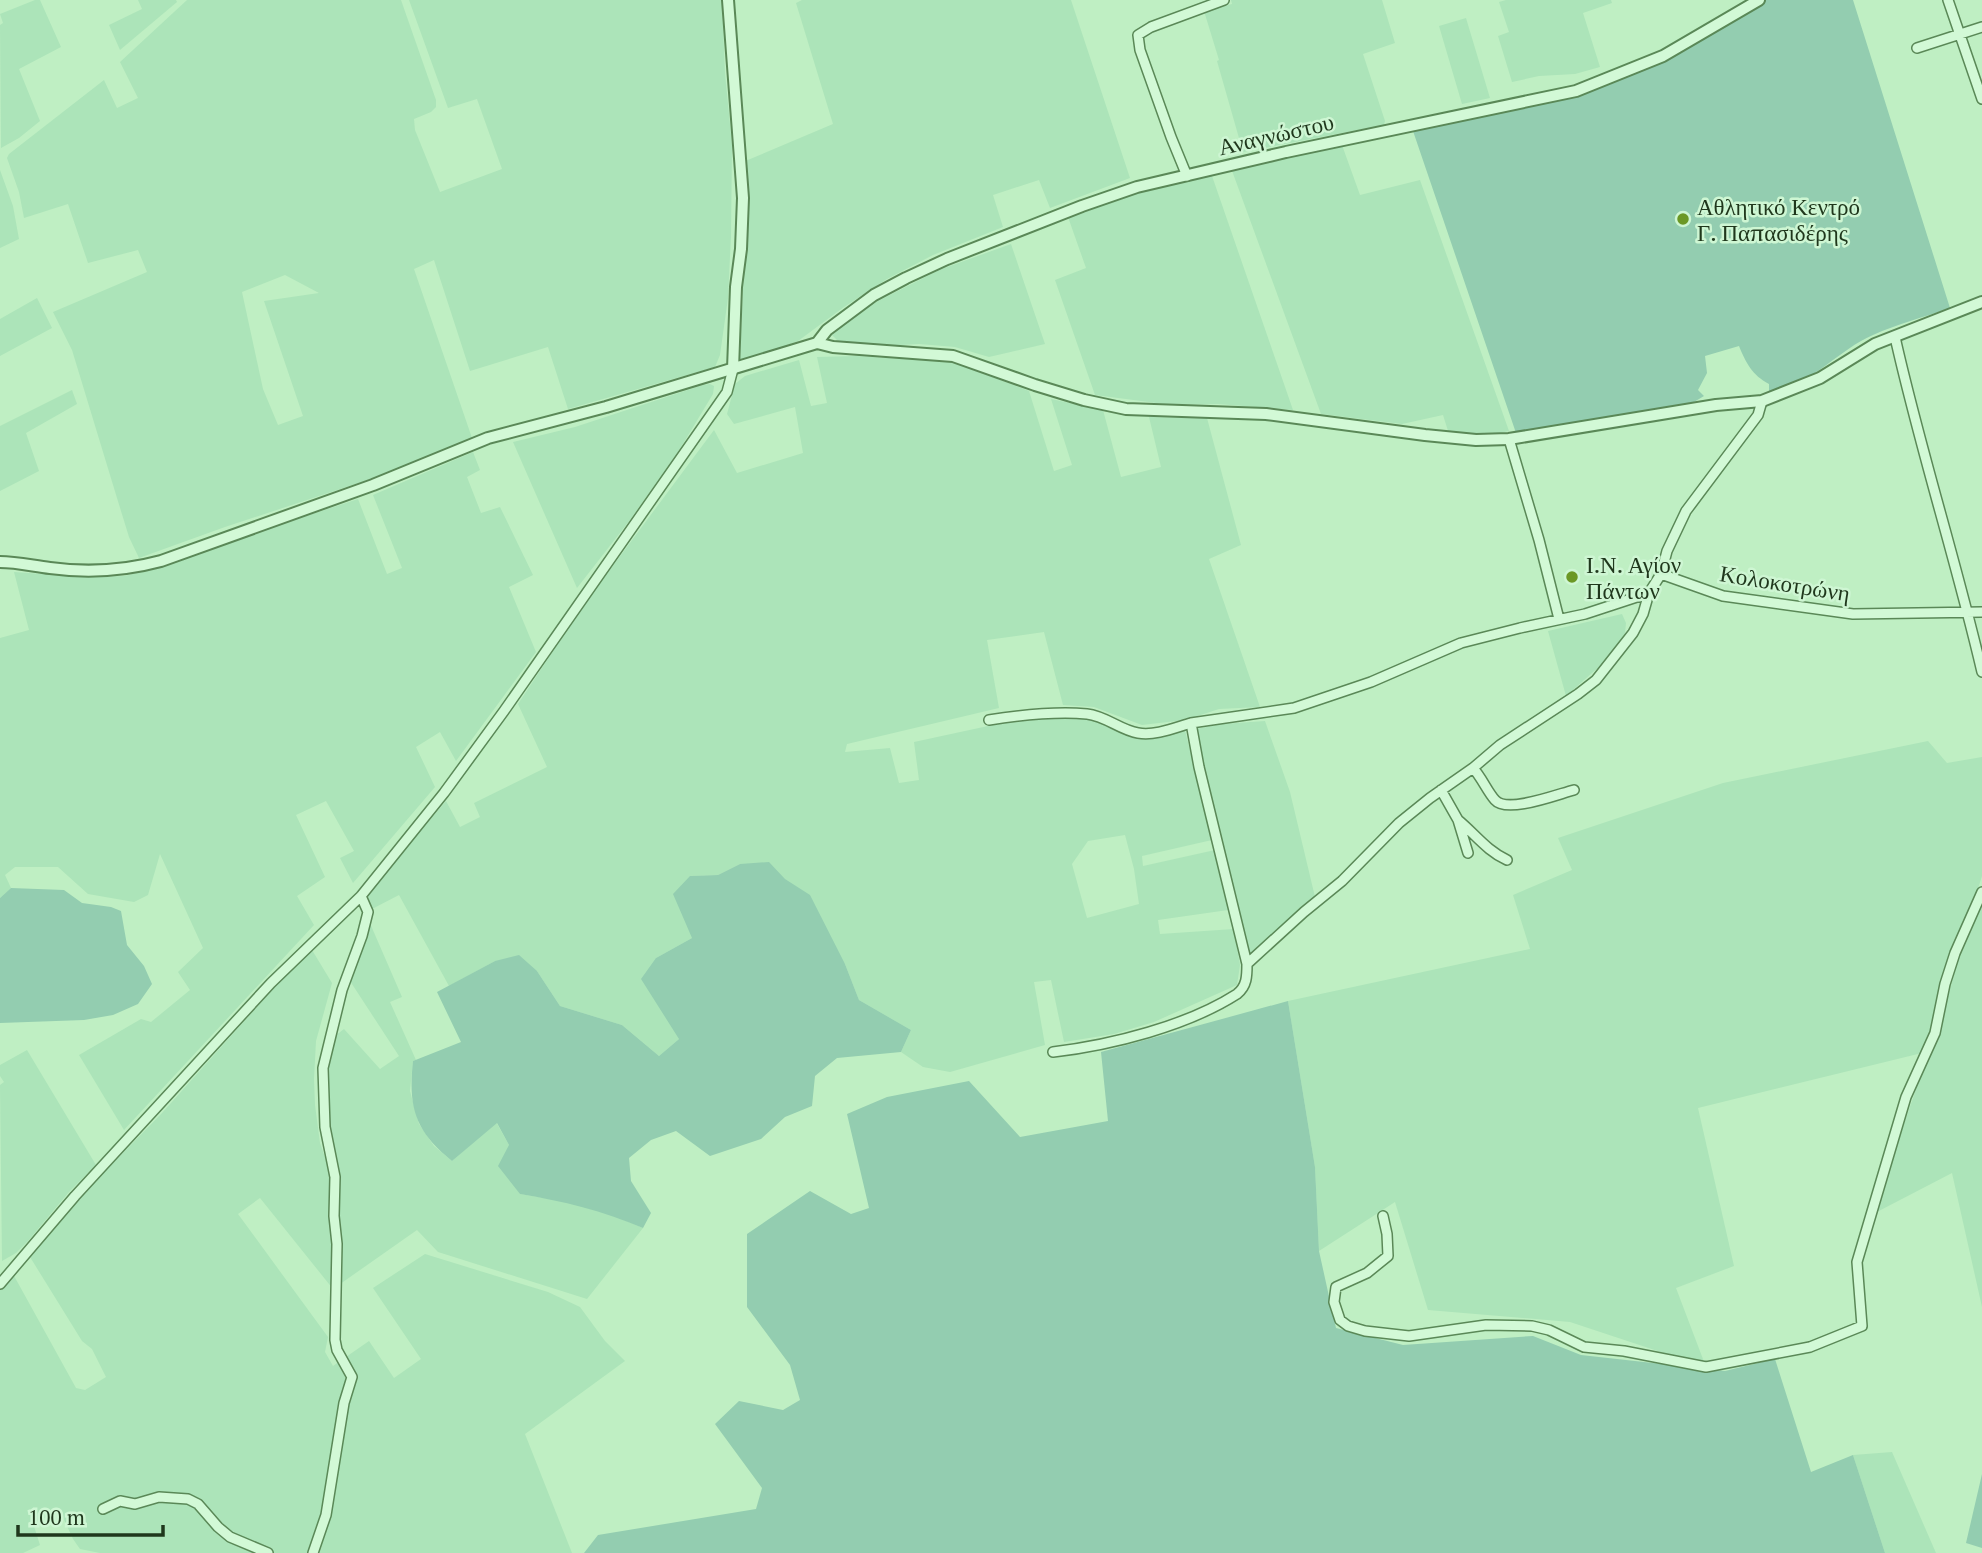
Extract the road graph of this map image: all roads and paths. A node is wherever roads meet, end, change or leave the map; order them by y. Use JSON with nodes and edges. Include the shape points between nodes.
{"nodes":[{"id":1,"x":729,"y":0,"type":"edge"},
{"id":2,"x":1224,"y":0,"type":"edge"},
{"id":3,"x":1759,"y":0,"type":"edge"},
{"id":4,"x":1948,"y":0,"type":"edge"},
{"id":5,"x":1982,"y":27,"type":"edge"},
{"id":6,"x":1961,"y":35,"type":"junction"},
{"id":7,"x":1917,"y":48,"type":"dead end"},
{"id":8,"x":1982,"y":99,"type":"edge"},
{"id":9,"x":1187,"y":176,"type":"junction"},
{"id":10,"x":1982,"y":302,"type":"edge"},
{"id":11,"x":1895,"y":337,"type":"junction"},
{"id":12,"x":817,"y":343,"type":"junction"},
{"id":13,"x":733,"y":369,"type":"junction"},
{"id":14,"x":1762,"y":401,"type":"junction"},
{"id":15,"x":1509,"y":439,"type":"junction"},
{"id":16,"x":0,"y":562,"type":"edge"},
{"id":17,"x":1661,"y":574,"type":"junction"},
{"id":18,"x":1649,"y":593,"type":"junction"},
{"id":19,"x":1982,"y":612,"type":"edge"},
{"id":20,"x":1968,"y":614,"type":"junction"},
{"id":21,"x":1559,"y":619,"type":"junction"},
{"id":22,"x":1982,"y":672,"type":"edge"},
{"id":23,"x":989,"y":720,"type":"dead end"},
{"id":24,"x":1191,"y":723,"type":"junction"},
{"id":25,"x":1473,"y":768,"type":"junction"},
{"id":26,"x":1441,"y":790,"type":"junction"},
{"id":27,"x":1574,"y":790,"type":"dead end"},
{"id":28,"x":1458,"y":820,"type":"junction"},
{"id":29,"x":1468,"y":853,"type":"dead end"},
{"id":30,"x":1507,"y":860,"type":"dead end"},
{"id":31,"x":1982,"y":892,"type":"edge"},
{"id":32,"x":361,"y":895,"type":"junction"},
{"id":33,"x":1247,"y":964,"type":"junction"},
{"id":34,"x":1053,"y":1052,"type":"dead end"},
{"id":35,"x":1383,"y":1216,"type":"dead end"},
{"id":36,"x":19,"y":1262,"type":"junction"},
{"id":37,"x":0,"y":1270,"type":"edge"},
{"id":38,"x":0,"y":1284,"type":"edge"},
{"id":39,"x":103,"y":1509,"type":"dead end"},
{"id":40,"x":268,"y":1553,"type":"edge"},
{"id":41,"x":313,"y":1553,"type":"edge"}],
"edges":[{"from":1,"to":13,"type":"street","via":[[743,198]]},
{"from":2,"to":9,"type":"street","via":[[1138,35]]},
{"from":3,"to":9,"type":"street","name":"Αναγνώστου","via":[[1663,56],[1576,91]]},
{"from":4,"to":6,"type":"street"},
{"from":5,"to":6,"type":"street"},
{"from":6,"to":7,"type":"street"},
{"from":6,"to":8,"type":"street"},
{"from":9,"to":12,"type":"street","name":"Αναγνώστου","via":[[1137,187],[947,259],[874,295],[827,330]]},
{"from":10,"to":11,"type":"street"},
{"from":11,"to":14,"type":"street","via":[[1859,352],[1820,378]]},
{"from":11,"to":20,"type":"street","via":[[1914,423]]},
{"from":12,"to":13,"type":"street"},
{"from":12,"to":15,"type":"street","via":[[953,356],[1126,409],[1266,414],[1425,436]]},
{"from":13,"to":16,"type":"street","via":[[488,438],[373,485],[161,561],[99,571]]},
{"from":13,"to":32,"type":"street","via":[[727,392],[504,711]]},
{"from":14,"to":15,"type":"street"},
{"from":14,"to":17,"type":"street","via":[[1758,415],[1686,511]]},
{"from":15,"to":21,"type":"street"},
{"from":17,"to":18,"type":"street"},
{"from":17,"to":20,"type":"street","name":"Κολοκοτρώνη","via":[[1723,596],[1853,614]]},
{"from":18,"to":21,"type":"street"},
{"from":18,"to":25,"type":"street","via":[[1633,633],[1596,680]]},
{"from":19,"to":20,"type":"street","name":"Κολοκοτρώνη"},
{"from":20,"to":22,"type":"street"},
{"from":21,"to":24,"type":"street","via":[[1461,643],[1371,682],[1294,708]]},
{"from":23,"to":24,"type":"street","via":[[1087,714],[1136,733]]},
{"from":24,"to":33,"type":"street"},
{"from":25,"to":26,"type":"street"},
{"from":25,"to":27,"type":"street","via":[[1496,802],[1506,806]]},
{"from":26,"to":28,"type":"street"},
{"from":26,"to":33,"type":"street"},
{"from":28,"to":29,"type":"street"},
{"from":28,"to":30,"type":"street","via":[[1485,848]]},
{"from":31,"to":35,"type":"street","via":[[1955,953],[1935,1033],[1906,1097],[1857,1262],[1862,1326],[1810,1347],[1706,1367],[1584,1347],[1532,1326],[1486,1325],[1409,1336],[1365,1331],[1340,1320],[1334,1302],[1336,1287],[1367,1273],[1388,1256]]},
{"from":32,"to":36,"type":"street","via":[[271,983]]},
{"from":32,"to":41,"type":"street","via":[[368,912],[323,1068],[325,1127],[335,1177],[335,1340],[352,1377],[326,1515]]},
{"from":33,"to":34,"type":"street","via":[[1243,989],[1230,999],[1115,1043]]},
{"from":36,"to":37,"type":"street"},
{"from":36,"to":38,"type":"street"},
{"from":39,"to":40,"type":"street","via":[[120,1501],[188,1499],[230,1537]]}]}
